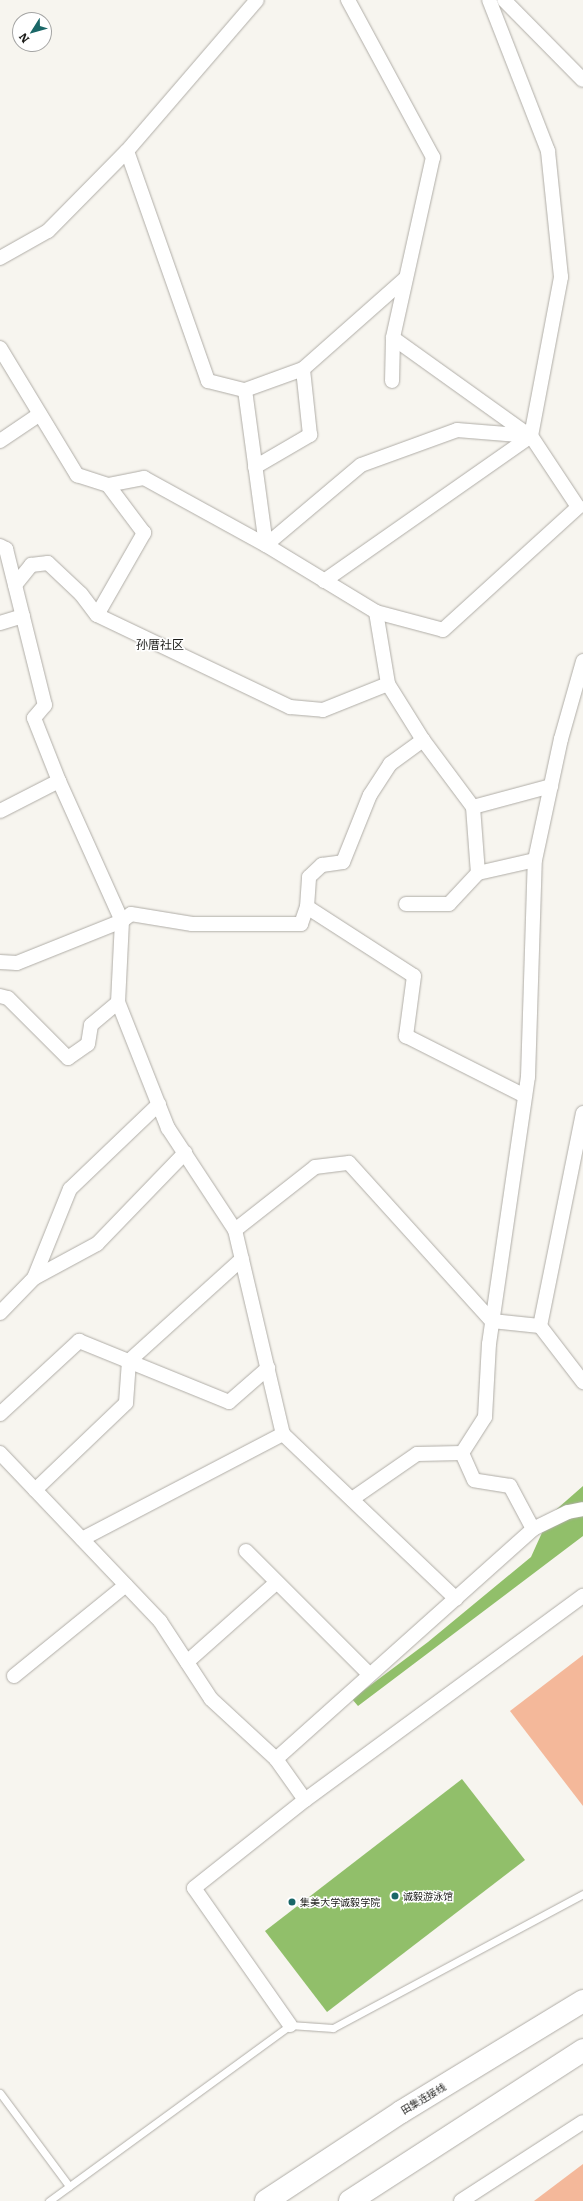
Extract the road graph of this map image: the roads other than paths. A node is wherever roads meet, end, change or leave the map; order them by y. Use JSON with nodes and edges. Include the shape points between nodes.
{"nodes":[{"id":1,"x":257,"y":0,"type":"edge"},
{"id":2,"x":348,"y":0,"type":"edge"},
{"id":3,"x":490,"y":0,"type":"edge"},
{"id":4,"x":504,"y":0,"type":"edge"},
{"id":5,"x":583,"y":80,"type":"edge"},
{"id":6,"x":127,"y":151,"type":"junction"},
{"id":7,"x":0,"y":258,"type":"edge"},
{"id":8,"x":406,"y":278,"type":"junction"},
{"id":9,"x":393,"y":338,"type":"junction"},
{"id":10,"x":0,"y":348,"type":"edge"},
{"id":11,"x":303,"y":369,"type":"junction"},
{"id":12,"x":392,"y":381,"type":"dead end"},
{"id":13,"x":245,"y":390,"type":"junction"},
{"id":14,"x":40,"y":414,"type":"junction"},
{"id":15,"x":531,"y":436,"type":"junction"},
{"id":16,"x":0,"y":441,"type":"edge"},
{"id":17,"x":255,"y":467,"type":"junction"},
{"id":18,"x":108,"y":486,"type":"junction"},
{"id":19,"x":266,"y":545,"type":"junction"},
{"id":20,"x":0,"y":546,"type":"edge"},
{"id":21,"x":324,"y":581,"type":"junction"},
{"id":22,"x":15,"y":585,"type":"junction"},
{"id":23,"x":376,"y":612,"type":"junction"},
{"id":24,"x":97,"y":615,"type":"junction"},
{"id":25,"x":23,"y":616,"type":"junction"},
{"id":26,"x":0,"y":623,"type":"edge"},
{"id":27,"x":583,"y":661,"type":"edge"},
{"id":28,"x":388,"y":684,"type":"junction"},
{"id":29,"x":423,"y":740,"type":"junction"},
{"id":30,"x":59,"y":781,"type":"junction"},
{"id":31,"x":551,"y":786,"type":"junction"},
{"id":32,"x":473,"y":807,"type":"junction"},
{"id":33,"x":0,"y":811,"type":"edge"},
{"id":34,"x":535,"y":860,"type":"junction"},
{"id":35,"x":478,"y":873,"type":"junction"},
{"id":36,"x":406,"y":904,"type":"dead end"},
{"id":37,"x":307,"y":907,"type":"junction"},
{"id":38,"x":122,"y":922,"type":"junction"},
{"id":39,"x":0,"y":962,"type":"edge"},
{"id":40,"x":0,"y":996,"type":"edge"},
{"id":41,"x":118,"y":1002,"type":"junction"},
{"id":42,"x":525,"y":1096,"type":"junction"},
{"id":43,"x":159,"y":1104,"type":"junction"},
{"id":44,"x":583,"y":1113,"type":"edge"},
{"id":45,"x":184,"y":1153,"type":"junction"},
{"id":46,"x":235,"y":1230,"type":"junction"},
{"id":47,"x":242,"y":1259,"type":"junction"},
{"id":48,"x":34,"y":1278,"type":"junction"},
{"id":49,"x":0,"y":1313,"type":"edge"},
{"id":50,"x":492,"y":1321,"type":"junction"},
{"id":51,"x":540,"y":1326,"type":"junction"},
{"id":52,"x":129,"y":1361,"type":"junction"},
{"id":53,"x":268,"y":1368,"type":"junction"},
{"id":54,"x":583,"y":1382,"type":"edge"},
{"id":55,"x":0,"y":1414,"type":"edge"},
{"id":56,"x":283,"y":1434,"type":"junction"},
{"id":57,"x":462,"y":1453,"type":"junction"},
{"id":58,"x":1,"y":1455,"type":"edge"},
{"id":59,"x":35,"y":1490,"type":"junction"},
{"id":60,"x":352,"y":1500,"type":"junction"},
{"id":61,"x":583,"y":1509,"type":"edge"},
{"id":62,"x":533,"y":1529,"type":"junction"},
{"id":63,"x":82,"y":1539,"type":"junction"},
{"id":64,"x":246,"y":1551,"type":"dead end"},
{"id":65,"x":277,"y":1582,"type":"junction"},
{"id":66,"x":126,"y":1585,"type":"junction"},
{"id":67,"x":583,"y":1596,"type":"edge"},
{"id":68,"x":456,"y":1599,"type":"junction"},
{"id":69,"x":187,"y":1662,"type":"junction"},
{"id":70,"x":370,"y":1675,"type":"junction"},
{"id":71,"x":14,"y":1676,"type":"dead end"},
{"id":72,"x":276,"y":1759,"type":"junction"},
{"id":73,"x":306,"y":1800,"type":"junction"},
{"id":74,"x":583,"y":1894,"type":"edge"},
{"id":75,"x":583,"y":2001,"type":"edge"},
{"id":76,"x":290,"y":2025,"type":"junction"},
{"id":77,"x":583,"y":2050,"type":"edge"},
{"id":78,"x":0,"y":2093,"type":"edge"},
{"id":79,"x":583,"y":2122,"type":"edge"},
{"id":80,"x":69,"y":2186,"type":"junction"},
{"id":81,"x":49,"y":2201,"type":"edge"},
{"id":82,"x":266,"y":2201,"type":"edge"},
{"id":83,"x":350,"y":2201,"type":"edge"},
{"id":84,"x":461,"y":2201,"type":"edge"}],
"edges":[{"from":1,"to":6,"type":"street"},
{"from":2,"to":8,"type":"street","via":[[433,157]]},
{"from":3,"to":15,"type":"street","via":[[548,151],[561,277]]},
{"from":4,"to":5,"type":"street"},
{"from":6,"to":7,"type":"street","via":[[48,230]]},
{"from":6,"to":13,"type":"street","via":[[208,381]]},
{"from":8,"to":9,"type":"street"},
{"from":8,"to":11,"type":"street"},
{"from":9,"to":12,"type":"street"},
{"from":9,"to":15,"type":"street"},
{"from":10,"to":14,"type":"street"},
{"from":11,"to":13,"type":"street"},
{"from":11,"to":17,"type":"street","via":[[310,435]]},
{"from":13,"to":17,"type":"street"},
{"from":14,"to":16,"type":"street"},
{"from":14,"to":18,"type":"street","via":[[77,475]]},
{"from":15,"to":19,"type":"street","via":[[457,430],[361,465]]},
{"from":15,"to":21,"type":"street"},
{"from":15,"to":23,"type":"street","via":[[578,507],[443,630]]},
{"from":17,"to":19,"type":"street"},
{"from":18,"to":19,"type":"street","via":[[144,478]]},
{"from":18,"to":24,"type":"street","via":[[144,533]]},
{"from":19,"to":21,"type":"street"},
{"from":20,"to":22,"type":"street","via":[[6,548]]},
{"from":21,"to":23,"type":"street"},
{"from":22,"to":24,"type":"street","via":[[31,565],[48,563],[81,594]]},
{"from":22,"to":25,"type":"street"},
{"from":23,"to":28,"type":"street"},
{"from":24,"to":28,"type":"street","via":[[290,707],[323,710]]},
{"from":25,"to":26,"type":"street"},
{"from":25,"to":30,"type":"street","via":[[45,705],[34,718]]},
{"from":27,"to":31,"type":"street"},
{"from":28,"to":29,"type":"street"},
{"from":29,"to":32,"type":"street"},
{"from":29,"to":37,"type":"street","via":[[390,764],[370,794],[343,862],[322,865],[309,877]]},
{"from":30,"to":33,"type":"street"},
{"from":30,"to":38,"type":"street"},
{"from":31,"to":32,"type":"street"},
{"from":31,"to":34,"type":"street"},
{"from":32,"to":35,"type":"street"},
{"from":34,"to":35,"type":"street"},
{"from":34,"to":42,"type":"street","via":[[528,1077]]},
{"from":35,"to":36,"type":"street","via":[[449,904]]},
{"from":37,"to":38,"type":"street","via":[[301,924],[192,924],[131,914]]},
{"from":37,"to":42,"type":"street","via":[[414,976],[406,1036]]},
{"from":38,"to":39,"type":"street","via":[[17,963]]},
{"from":38,"to":41,"type":"street"},
{"from":40,"to":41,"type":"street","via":[[8,998],[68,1058],[88,1044],[91,1025]]},
{"from":41,"to":43,"type":"street"},
{"from":42,"to":50,"type":"street"},
{"from":43,"to":45,"type":"street","via":[[168,1128]]},
{"from":43,"to":48,"type":"street","via":[[70,1189]]},
{"from":44,"to":51,"type":"street"},
{"from":45,"to":46,"type":"street"},
{"from":45,"to":48,"type":"street","via":[[97,1244]]},
{"from":46,"to":47,"type":"street"},
{"from":46,"to":50,"type":"street","via":[[315,1167],[349,1163]]},
{"from":47,"to":52,"type":"street"},
{"from":47,"to":53,"type":"street"},
{"from":48,"to":49,"type":"street"},
{"from":50,"to":51,"type":"street"},
{"from":50,"to":57,"type":"street","via":[[485,1417]]},
{"from":51,"to":54,"type":"street"},
{"from":52,"to":53,"type":"street","via":[[229,1402]]},
{"from":52,"to":55,"type":"street","via":[[79,1341]]},
{"from":52,"to":59,"type":"street","via":[[126,1403]]},
{"from":53,"to":56,"type":"street"},
{"from":56,"to":60,"type":"street"},
{"from":56,"to":63,"type":"street"},
{"from":57,"to":60,"type":"street","via":[[416,1454]]},
{"from":57,"to":62,"type":"street","via":[[474,1480],[510,1486]]},
{"from":58,"to":59,"type":"street"},
{"from":59,"to":63,"type":"street"},
{"from":60,"to":68,"type":"street"},
{"from":61,"to":62,"type":"street","via":[[568,1512]]},
{"from":62,"to":68,"type":"street"},
{"from":63,"to":66,"type":"street"},
{"from":64,"to":65,"type":"street"},
{"from":65,"to":69,"type":"street"},
{"from":65,"to":70,"type":"street"},
{"from":66,"to":69,"type":"street","via":[[160,1621]]},
{"from":66,"to":71,"type":"street"},
{"from":67,"to":73,"type":"street"},
{"from":68,"to":70,"type":"street"},
{"from":69,"to":72,"type":"street","via":[[211,1699]]},
{"from":70,"to":72,"type":"street"},
{"from":72,"to":73,"type":"street"},
{"from":73,"to":76,"type":"street","via":[[194,1888]]},
{"from":74,"to":76,"type":"lane","via":[[333,2028]]},
{"from":75,"to":82,"type":"highway","name":"田集连接线","via":[[401,2112]]},
{"from":76,"to":80,"type":"lane"},
{"from":77,"to":83,"type":"highway"},
{"from":78,"to":80,"type":"lane"},
{"from":79,"to":84,"type":"street"},
{"from":80,"to":81,"type":"lane"}]}
